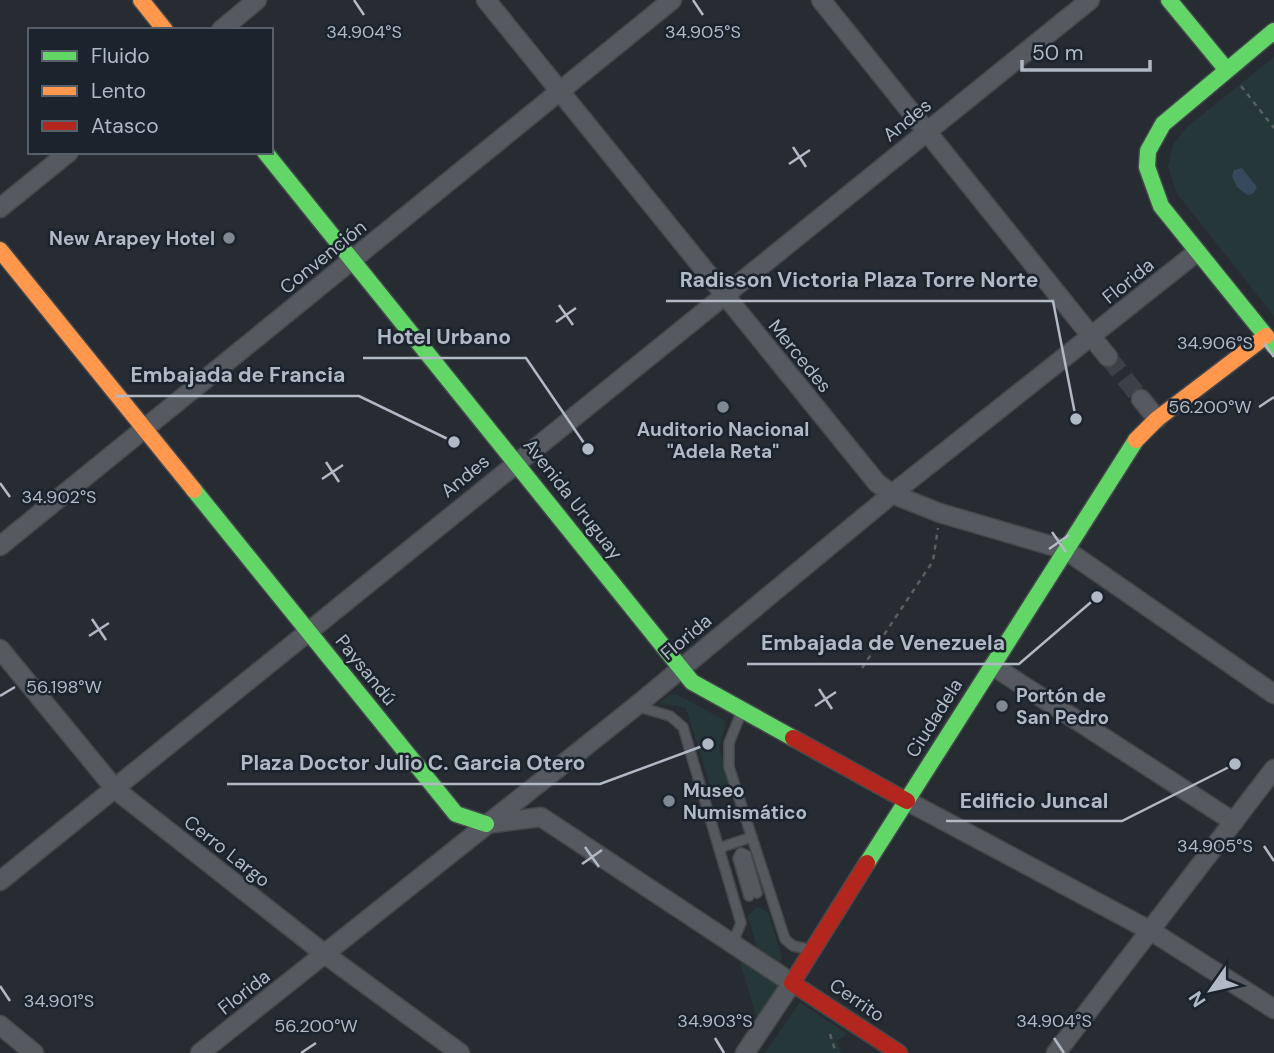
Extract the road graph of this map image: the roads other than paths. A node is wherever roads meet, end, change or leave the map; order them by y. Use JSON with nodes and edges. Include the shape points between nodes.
{"nodes":[{"id":1,"x":141,"y":0,"type":"edge"},
{"id":2,"x":257,"y":0,"type":"edge"},
{"id":3,"x":486,"y":0,"type":"edge"},
{"id":4,"x":672,"y":0,"type":"edge"},
{"id":5,"x":821,"y":0,"type":"edge"},
{"id":6,"x":1090,"y":0,"type":"edge"},
{"id":7,"x":1169,"y":0,"type":"edge"},
{"id":8,"x":163,"y":28,"type":"edge"},
{"id":9,"x":223,"y":28,"type":"edge"},
{"id":10,"x":1274,"y":31,"type":"edge"},
{"id":11,"x":1226,"y":69,"type":"junction"},
{"id":12,"x":560,"y":91,"type":"junction"},
{"id":13,"x":927,"y":131,"type":"junction"},
{"id":14,"x":67,"y":154,"type":"edge"},
{"id":15,"x":267,"y":154,"type":"edge"},
{"id":16,"x":0,"y":208,"type":"edge"},
{"id":17,"x":0,"y":250,"type":"edge"},
{"id":18,"x":1197,"y":252,"type":"junction"},
{"id":19,"x":353,"y":260,"type":"junction"},
{"id":20,"x":724,"y":295,"type":"junction"},
{"id":21,"x":1091,"y":337,"type":"junction"},
{"id":22,"x":1270,"y":341,"type":"edge"},
{"id":23,"x":1108,"y":357,"type":"tunnel mouth"},
{"id":24,"x":1141,"y":399,"type":"tunnel mouth"},
{"id":25,"x":1157,"y":419,"type":"junction"},
{"id":26,"x":146,"y":429,"type":"junction"},
{"id":27,"x":516,"y":462,"type":"junction"},
{"id":28,"x":892,"y":494,"type":"junction"},
{"id":29,"x":0,"y":546,"type":"edge"},
{"id":30,"x":1066,"y":550,"type":"junction"},
{"id":31,"x":307,"y":631,"type":"junction"},
{"id":32,"x":0,"y":649,"type":"edge"},
{"id":33,"x":993,"y":666,"type":"junction"},
{"id":34,"x":680,"y":669,"type":"junction"},
{"id":35,"x":1274,"y":694,"type":"edge"},
{"id":36,"x":636,"y":706,"type":"junction"},
{"id":37,"x":742,"y":711,"type":"junction"},
{"id":38,"x":1274,"y":769,"type":"edge"},
{"id":39,"x":116,"y":790,"type":"junction"},
{"id":40,"x":907,"y":801,"type":"junction"},
{"id":41,"x":1234,"y":822,"type":"junction"},
{"id":42,"x":486,"y":824,"type":"junction"},
{"id":43,"x":752,"y":837,"type":"junction"},
{"id":44,"x":719,"y":848,"type":"junction"},
{"id":45,"x":741,"y":853,"type":"dead end"},
{"id":46,"x":0,"y":881,"type":"edge"},
{"id":47,"x":769,"y":889,"type":"junction"},
{"id":48,"x":753,"y":894,"type":"junction"},
{"id":49,"x":734,"y":901,"type":"junction"},
{"id":50,"x":1151,"y":930,"type":"junction"},
{"id":51,"x":733,"y":944,"type":"junction"},
{"id":52,"x":814,"y":949,"type":"junction"},
{"id":53,"x":326,"y":955,"type":"junction"},
{"id":54,"x":792,"y":983,"type":"junction"},
{"id":55,"x":1274,"y":1009,"type":"edge"},
{"id":56,"x":0,"y":1025,"type":"edge"},
{"id":57,"x":34,"y":1053,"type":"edge"},
{"id":58,"x":200,"y":1053,"type":"edge"},
{"id":59,"x":460,"y":1053,"type":"edge"},
{"id":60,"x":745,"y":1053,"type":"edge"},
{"id":61,"x":899,"y":1053,"type":"edge"},
{"id":62,"x":1056,"y":1053,"type":"edge"}],
"edges":[{"from":1,"to":8,"type":"street"},
{"from":2,"to":9,"type":"street"},
{"from":3,"to":12,"type":"street","name":"Mercedes"},
{"from":4,"to":12,"type":"street","name":"Convención"},
{"from":5,"to":13,"type":"street"},
{"from":6,"to":13,"type":"street","name":"Andes"},
{"from":7,"to":11,"type":"street"},
{"from":10,"to":11,"type":"street"},
{"from":11,"to":18,"type":"street","via":[[1162,121],[1146,159],[1153,191]]},
{"from":12,"to":19,"type":"street","name":"Convención"},
{"from":12,"to":20,"type":"street","name":"Mercedes"},
{"from":13,"to":20,"type":"street","name":"Andes"},
{"from":13,"to":21,"type":"street"},
{"from":14,"to":16,"type":"street"},
{"from":15,"to":19,"type":"street","name":"Avenida Uruguay"},
{"from":17,"to":26,"type":"street","name":"Paysandú"},
{"from":18,"to":21,"type":"street","name":"Florida"},
{"from":18,"to":22,"type":"street"},
{"from":19,"to":26,"type":"street","name":"Convención"},
{"from":19,"to":27,"type":"street","name":"Avenida Uruguay"},
{"from":20,"to":27,"type":"street","name":"Andes"},
{"from":20,"to":28,"type":"street","name":"Mercedes","via":[[877,483]]},
{"from":21,"to":23,"type":"street"},
{"from":21,"to":28,"type":"street","name":"Florida"},
{"from":22,"to":25,"type":"street","name":"Ciudadela"},
{"from":24,"to":25,"type":"street"},
{"from":25,"to":30,"type":"street","name":"Ciudadela","via":[[1133,443]]},
{"from":26,"to":29,"type":"street","name":"Convención"},
{"from":26,"to":31,"type":"street","name":"Paysandú"},
{"from":27,"to":31,"type":"street","name":"Andes"},
{"from":27,"to":34,"type":"street","name":"Avenida Uruguay"},
{"from":28,"to":30,"type":"street","name":"Mercedes"},
{"from":28,"to":34,"type":"street","name":"Florida"},
{"from":30,"to":33,"type":"street","name":"Ciudadela"},
{"from":30,"to":35,"type":"street","name":"Mercedes"},
{"from":31,"to":39,"type":"street","name":"Andes"},
{"from":31,"to":42,"type":"street","name":"Paysandú","via":[[456,814]]},
{"from":32,"to":39,"type":"street","name":"Cerro Largo"},
{"from":33,"to":40,"type":"street","name":"Ciudadela"},
{"from":33,"to":41,"type":"street"},
{"from":34,"to":36,"type":"street","name":"Florida"},
{"from":34,"to":37,"type":"street","name":"Avenida Uruguay","via":[[700,689]]},
{"from":36,"to":42,"type":"street","name":"Florida"},
{"from":36,"to":44,"type":"lane","via":[[670,716],[683,727]]},
{"from":37,"to":40,"type":"street","name":"Avenida Uruguay"},
{"from":37,"to":43,"type":"lane","via":[[727,758]]},
{"from":38,"to":41,"type":"street"},
{"from":39,"to":46,"type":"street","name":"Andes"},
{"from":39,"to":53,"type":"street","name":"Cerro Largo"},
{"from":40,"to":50,"type":"street"},
{"from":40,"to":52,"type":"street","name":"Ciudadela"},
{"from":41,"to":50,"type":"street"},
{"from":42,"to":51,"type":"street","name":"Paysandú","via":[[541,817]]},
{"from":42,"to":53,"type":"street","name":"Florida"},
{"from":43,"to":44,"type":"lane"},
{"from":43,"to":47,"type":"lane"},
{"from":44,"to":49,"type":"lane"},
{"from":45,"to":48,"type":"lane","via":[[746,855]]},
{"from":47,"to":48,"type":"lane"},
{"from":47,"to":52,"type":"lane","via":[[786,939],[793,946]]},
{"from":48,"to":49,"type":"lane"},
{"from":49,"to":51,"type":"lane","via":[[741,923]]},
{"from":50,"to":55,"type":"street"},
{"from":50,"to":62,"type":"street"},
{"from":51,"to":54,"type":"street","name":"Paysandú"},
{"from":52,"to":54,"type":"street","name":"Ciudadela"},
{"from":53,"to":58,"type":"street","name":"Florida"},
{"from":53,"to":59,"type":"street","name":"Cerro Largo"},
{"from":54,"to":60,"type":"street","name":"Ciudadela"},
{"from":54,"to":61,"type":"street","name":"Cerrito"},
{"from":56,"to":57,"type":"street"}]}
